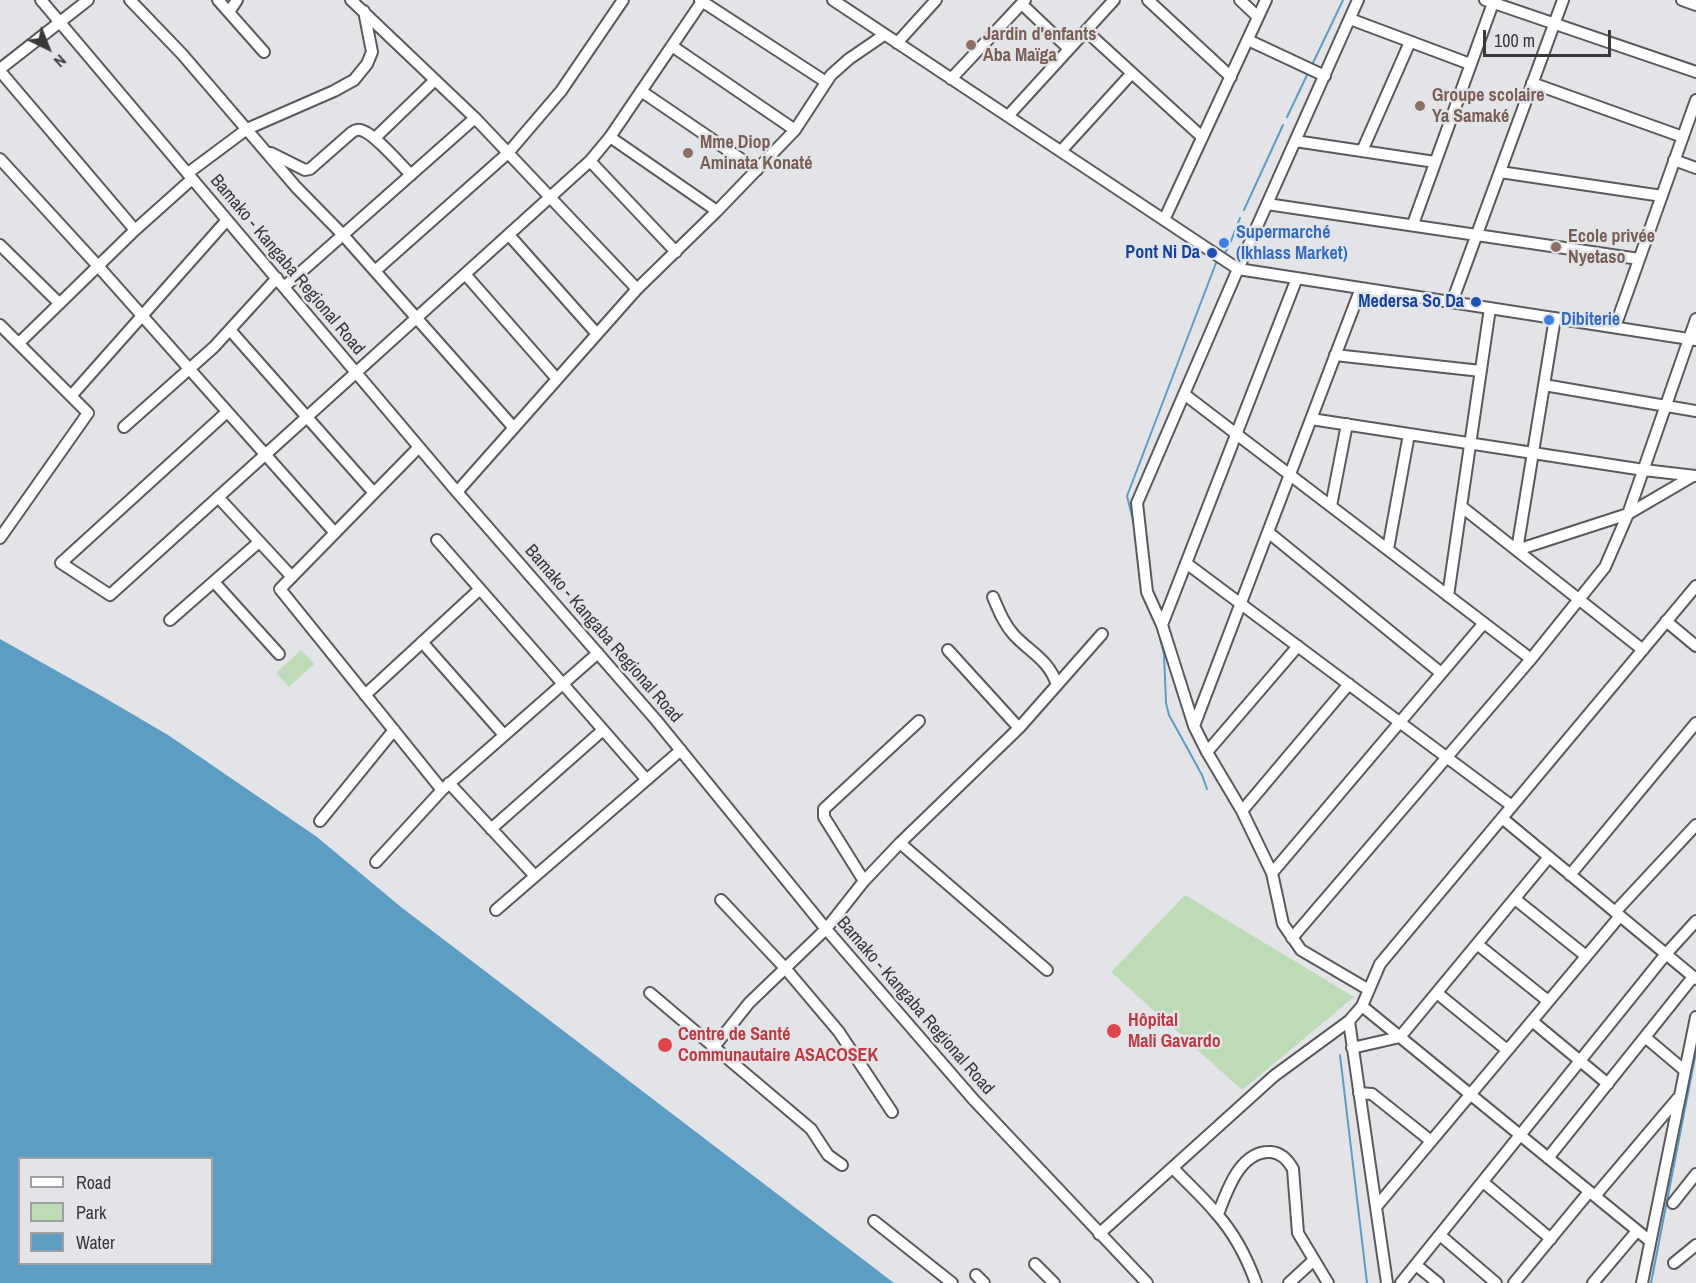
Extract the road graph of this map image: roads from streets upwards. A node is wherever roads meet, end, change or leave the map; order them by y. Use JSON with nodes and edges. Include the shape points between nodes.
{"nodes":[{"id":1,"x":41,"y":0,"type":"edge"},
{"id":2,"x":88,"y":0,"type":"edge"},
{"id":3,"x":130,"y":0,"type":"edge"},
{"id":4,"x":218,"y":0,"type":"edge"},
{"id":5,"x":237,"y":0,"type":"edge"},
{"id":6,"x":623,"y":0,"type":"edge"},
{"id":7,"x":702,"y":0,"type":"edge"},
{"id":8,"x":936,"y":0,"type":"edge"},
{"id":9,"x":1113,"y":0,"type":"edge"},
{"id":10,"x":1148,"y":0,"type":"edge"},
{"id":11,"x":1240,"y":0,"type":"edge"},
{"id":12,"x":1266,"y":0,"type":"edge"},
{"id":13,"x":1358,"y":0,"type":"edge"},
{"id":14,"x":1563,"y":0,"type":"edge"},
{"id":15,"x":1682,"y":0,"type":"edge"},
{"id":16,"x":835,"y":1,"type":"edge"},
{"id":17,"x":1489,"y":1,"type":"edge"},
{"id":18,"x":1026,"y":4,"type":"edge"},
{"id":19,"x":360,"y":5,"type":"edge"},
{"id":20,"x":1696,"y":5,"type":"edge"},
{"id":21,"x":229,"y":12,"type":"junction"},
{"id":22,"x":1258,"y":17,"type":"junction"},
{"id":23,"x":1350,"y":19,"type":"junction"},
{"id":24,"x":60,"y":22,"type":"junction"},
{"id":25,"x":1554,"y":24,"type":"junction"},
{"id":26,"x":1086,"y":31,"type":"junction"},
{"id":27,"x":884,"y":35,"type":"junction"},
{"id":28,"x":1248,"y":40,"type":"junction"},
{"id":29,"x":1410,"y":42,"type":"junction"},
{"id":30,"x":897,"y":43,"type":"junction"},
{"id":31,"x":672,"y":46,"type":"junction"},
{"id":32,"x":1069,"y":49,"type":"junction"},
{"id":33,"x":264,"y":52,"type":"dead end"},
{"id":34,"x":1470,"y":64,"type":"junction"},
{"id":35,"x":0,"y":70,"type":"edge"},
{"id":36,"x":1696,"y":72,"type":"edge"},
{"id":37,"x":1132,"y":74,"type":"junction"},
{"id":38,"x":1325,"y":76,"type":"junction"},
{"id":39,"x":1231,"y":77,"type":"junction"},
{"id":40,"x":951,"y":79,"type":"junction"},
{"id":41,"x":434,"y":81,"type":"junction"},
{"id":42,"x":826,"y":82,"type":"junction"},
{"id":43,"x":1532,"y":83,"type":"junction"},
{"id":44,"x":641,"y":91,"type":"junction"},
{"id":45,"x":1696,"y":100,"type":"edge"},
{"id":46,"x":1008,"y":116,"type":"junction"},
{"id":47,"x":475,"y":118,"type":"junction"},
{"id":48,"x":247,"y":129,"type":"junction"},
{"id":49,"x":795,"y":130,"type":"junction"},
{"id":50,"x":610,"y":137,"type":"junction"},
{"id":51,"x":1203,"y":137,"type":"junction"},
{"id":52,"x":1683,"y":137,"type":"junction"},
{"id":53,"x":375,"y":138,"type":"junction"},
{"id":54,"x":1295,"y":141,"type":"junction"},
{"id":55,"x":265,"y":150,"type":"junction"},
{"id":56,"x":1362,"y":150,"type":"junction"},
{"id":57,"x":1061,"y":152,"type":"junction"},
{"id":58,"x":508,"y":153,"type":"junction"},
{"id":59,"x":0,"y":159,"type":"edge"},
{"id":60,"x":1674,"y":160,"type":"junction"},
{"id":61,"x":590,"y":161,"type":"junction"},
{"id":62,"x":1435,"y":162,"type":"junction"},
{"id":63,"x":1696,"y":168,"type":"edge"},
{"id":64,"x":757,"y":170,"type":"junction"},
{"id":65,"x":1500,"y":172,"type":"junction"},
{"id":66,"x":411,"y":175,"type":"junction"},
{"id":67,"x":190,"y":176,"type":"junction"},
{"id":68,"x":1662,"y":196,"type":"junction"},
{"id":69,"x":550,"y":197,"type":"junction"},
{"id":70,"x":1268,"y":204,"type":"junction"},
{"id":71,"x":717,"y":211,"type":"junction"},
{"id":72,"x":227,"y":220,"type":"junction"},
{"id":73,"x":1164,"y":220,"type":"junction"},
{"id":74,"x":1413,"y":225,"type":"junction"},
{"id":75,"x":135,"y":230,"type":"junction"},
{"id":76,"x":1477,"y":234,"type":"junction"},
{"id":77,"x":343,"y":235,"type":"junction"},
{"id":78,"x":508,"y":235,"type":"junction"},
{"id":79,"x":0,"y":245,"type":"edge"},
{"id":80,"x":676,"y":252,"type":"junction"},
{"id":81,"x":1640,"y":259,"type":"junction"},
{"id":82,"x":98,"y":266,"type":"junction"},
{"id":83,"x":1238,"y":269,"type":"junction"},
{"id":84,"x":375,"y":271,"type":"junction"},
{"id":85,"x":465,"y":274,"type":"junction"},
{"id":86,"x":276,"y":278,"type":"junction"},
{"id":87,"x":1297,"y":278,"type":"junction"},
{"id":88,"x":284,"y":287,"type":"junction"},
{"id":89,"x":1361,"y":288,"type":"junction"},
{"id":90,"x":637,"y":289,"type":"junction"},
{"id":91,"x":1452,"y":302,"type":"junction"},
{"id":92,"x":59,"y":303,"type":"junction"},
{"id":93,"x":1490,"y":308,"type":"junction"},
{"id":94,"x":142,"y":316,"type":"junction"},
{"id":95,"x":417,"y":318,"type":"junction"},
{"id":96,"x":1555,"y":318,"type":"junction"},
{"id":97,"x":1696,"y":319,"type":"edge"},
{"id":98,"x":0,"y":325,"type":"edge"},
{"id":99,"x":1615,"y":327,"type":"junction"},
{"id":100,"x":230,"y":330,"type":"junction"},
{"id":101,"x":597,"y":334,"type":"junction"},
{"id":102,"x":1692,"y":340,"type":"edge"},
{"id":103,"x":19,"y":344,"type":"junction"},
{"id":104,"x":1335,"y":355,"type":"junction"},
{"id":105,"x":190,"y":369,"type":"junction"},
{"id":106,"x":1481,"y":371,"type":"junction"},
{"id":107,"x":356,"y":372,"type":"junction"},
{"id":108,"x":558,"y":379,"type":"junction"},
{"id":109,"x":1544,"y":385,"type":"junction"},
{"id":110,"x":1184,"y":394,"type":"junction"},
{"id":111,"x":71,"y":396,"type":"junction"},
{"id":112,"x":1666,"y":406,"type":"junction"},
{"id":113,"x":1696,"y":411,"type":"edge"},
{"id":114,"x":227,"y":412,"type":"junction"},
{"id":115,"x":307,"y":417,"type":"junction"},
{"id":116,"x":1311,"y":419,"type":"junction"},
{"id":117,"x":1347,"y":424,"type":"junction"},
{"id":118,"x":124,"y":427,"type":"dead end"},
{"id":119,"x":514,"y":428,"type":"junction"},
{"id":120,"x":1236,"y":434,"type":"junction"},
{"id":121,"x":1409,"y":434,"type":"junction"},
{"id":122,"x":1471,"y":443,"type":"junction"},
{"id":123,"x":419,"y":447,"type":"junction"},
{"id":124,"x":1533,"y":452,"type":"junction"},
{"id":125,"x":265,"y":455,"type":"junction"},
{"id":126,"x":1644,"y":470,"type":"junction"},
{"id":127,"x":1290,"y":474,"type":"junction"},
{"id":128,"x":1695,"y":476,"type":"edge"},
{"id":129,"x":457,"y":492,"type":"junction"},
{"id":130,"x":374,"y":493,"type":"junction"},
{"id":131,"x":218,"y":497,"type":"junction"},
{"id":132,"x":1331,"y":506,"type":"junction"},
{"id":133,"x":1462,"y":507,"type":"junction"},
{"id":134,"x":1628,"y":514,"type":"junction"},
{"id":135,"x":1268,"y":532,"type":"junction"},
{"id":136,"x":335,"y":533,"type":"junction"},
{"id":137,"x":0,"y":538,"type":"edge"},
{"id":138,"x":437,"y":540,"type":"dead end"},
{"id":139,"x":259,"y":542,"type":"junction"},
{"id":140,"x":1388,"y":549,"type":"junction"},
{"id":141,"x":1517,"y":550,"type":"junction"},
{"id":142,"x":1186,"y":563,"type":"junction"},
{"id":143,"x":292,"y":577,"type":"junction"},
{"id":144,"x":214,"y":582,"type":"junction"},
{"id":145,"x":1696,"y":586,"type":"edge"},
{"id":146,"x":480,"y":589,"type":"junction"},
{"id":147,"x":1448,"y":596,"type":"junction"},
{"id":148,"x":993,"y":597,"type":"dead end"},
{"id":149,"x":1579,"y":600,"type":"junction"},
{"id":150,"x":1240,"y":603,"type":"junction"},
{"id":151,"x":170,"y":620,"type":"dead end"},
{"id":152,"x":1666,"y":621,"type":"junction"},
{"id":153,"x":1484,"y":623,"type":"junction"},
{"id":154,"x":1162,"y":625,"type":"junction"},
{"id":155,"x":1102,"y":634,"type":"dead end"},
{"id":156,"x":422,"y":642,"type":"junction"},
{"id":157,"x":1298,"y":646,"type":"junction"},
{"id":158,"x":1696,"y":646,"type":"edge"},
{"id":159,"x":1643,"y":650,"type":"junction"},
{"id":160,"x":948,"y":651,"type":"dead end"},
{"id":161,"x":598,"y":653,"type":"junction"},
{"id":162,"x":279,"y":654,"type":"dead end"},
{"id":163,"x":1532,"y":659,"type":"junction"},
{"id":164,"x":1441,"y":674,"type":"junction"},
{"id":165,"x":563,"y":684,"type":"junction"},
{"id":166,"x":1349,"y":684,"type":"junction"},
{"id":167,"x":1057,"y":685,"type":"junction"},
{"id":168,"x":365,"y":695,"type":"junction"},
{"id":169,"x":919,"y":721,"type":"dead end"},
{"id":170,"x":1400,"y":722,"type":"junction"},
{"id":171,"x":1696,"y":723,"type":"edge"},
{"id":172,"x":1194,"y":726,"type":"junction"},
{"id":173,"x":1019,"y":728,"type":"junction"},
{"id":174,"x":394,"y":730,"type":"junction"},
{"id":175,"x":603,"y":730,"type":"junction"},
{"id":176,"x":504,"y":735,"type":"junction"},
{"id":177,"x":681,"y":750,"type":"junction"},
{"id":178,"x":1207,"y":752,"type":"junction"},
{"id":179,"x":1448,"y":757,"type":"junction"},
{"id":180,"x":646,"y":779,"type":"junction"},
{"id":181,"x":446,"y":786,"type":"junction"},
{"id":182,"x":1512,"y":806,"type":"junction"},
{"id":183,"x":1242,"y":811,"type":"junction"},
{"id":184,"x":1502,"y":818,"type":"junction"},
{"id":185,"x":320,"y":821,"type":"dead end"},
{"id":186,"x":1696,"y":825,"type":"edge"},
{"id":187,"x":491,"y":829,"type":"junction"},
{"id":188,"x":900,"y":843,"type":"junction"},
{"id":189,"x":1549,"y":857,"type":"junction"},
{"id":190,"x":376,"y":862,"type":"dead end"},
{"id":191,"x":1272,"y":873,"type":"junction"},
{"id":192,"x":1570,"y":875,"type":"junction"},
{"id":193,"x":535,"y":876,"type":"junction"},
{"id":194,"x":864,"y":881,"type":"junction"},
{"id":195,"x":1515,"y":899,"type":"junction"},
{"id":196,"x":721,"y":900,"type":"dead end"},
{"id":197,"x":496,"y":910,"type":"dead end"},
{"id":198,"x":1617,"y":914,"type":"junction"},
{"id":199,"x":1696,"y":921,"type":"edge"},
{"id":200,"x":826,"y":929,"type":"junction"},
{"id":201,"x":1292,"y":938,"type":"junction"},
{"id":202,"x":1478,"y":944,"type":"junction"},
{"id":203,"x":1666,"y":954,"type":"junction"},
{"id":204,"x":1586,"y":956,"type":"junction"},
{"id":205,"x":785,"y":968,"type":"junction"},
{"id":206,"x":1047,"y":970,"type":"dead end"},
{"id":207,"x":1695,"y":978,"type":"edge"},
{"id":208,"x":1369,"y":990,"type":"junction"},
{"id":209,"x":650,"y":993,"type":"dead end"},
{"id":210,"x":1437,"y":993,"type":"junction"},
{"id":211,"x":1548,"y":1001,"type":"junction"},
{"id":212,"x":1362,"y":1006,"type":"junction"},
{"id":213,"x":1696,"y":1017,"type":"edge"},
{"id":214,"x":1349,"y":1021,"type":"junction"},
{"id":215,"x":1532,"y":1021,"type":"junction"},
{"id":216,"x":1400,"y":1037,"type":"junction"},
{"id":217,"x":1645,"y":1037,"type":"junction"},
{"id":218,"x":714,"y":1047,"type":"junction"},
{"id":219,"x":1352,"y":1048,"type":"junction"},
{"id":220,"x":1507,"y":1050,"type":"junction"},
{"id":221,"x":1580,"y":1061,"type":"junction"},
{"id":222,"x":1684,"y":1070,"type":"junction"},
{"id":223,"x":1608,"y":1084,"type":"junction"},
{"id":224,"x":1359,"y":1093,"type":"junction"},
{"id":225,"x":1470,"y":1094,"type":"junction"},
{"id":226,"x":1679,"y":1098,"type":"junction"},
{"id":227,"x":892,"y":1112,"type":"dead end"},
{"id":228,"x":1520,"y":1135,"type":"junction"},
{"id":229,"x":1431,"y":1141,"type":"junction"},
{"id":230,"x":1548,"y":1158,"type":"junction"},
{"id":231,"x":842,"y":1165,"type":"dead end"},
{"id":232,"x":1173,"y":1168,"type":"junction"},
{"id":233,"x":1696,"y":1174,"type":"edge"},
{"id":234,"x":1483,"y":1182,"type":"junction"},
{"id":235,"x":1592,"y":1194,"type":"junction"},
{"id":236,"x":1673,"y":1203,"type":"dead end"},
{"id":237,"x":1376,"y":1207,"type":"junction"},
{"id":238,"x":1218,"y":1214,"type":"junction"},
{"id":239,"x":874,"y":1221,"type":"dead end"},
{"id":240,"x":1637,"y":1231,"type":"junction"},
{"id":241,"x":1099,"y":1234,"type":"junction"},
{"id":242,"x":1440,"y":1235,"type":"junction"},
{"id":243,"x":1551,"y":1239,"type":"junction"},
{"id":244,"x":1650,"y":1241,"type":"junction"},
{"id":245,"x":1696,"y":1245,"type":"edge"},
{"id":246,"x":1314,"y":1260,"type":"junction"},
{"id":247,"x":1674,"y":1263,"type":"dead end"},
{"id":248,"x":1035,"y":1264,"type":"dead end"},
{"id":249,"x":1416,"y":1265,"type":"junction"},
{"id":250,"x":952,"y":1283,"type":"edge"},
{"id":251,"x":1054,"y":1283,"type":"edge"},
{"id":252,"x":1147,"y":1283,"type":"edge"},
{"id":253,"x":1256,"y":1283,"type":"edge"},
{"id":254,"x":1289,"y":1283,"type":"edge"},
{"id":255,"x":1328,"y":1283,"type":"edge"},
{"id":256,"x":1387,"y":1283,"type":"edge"},
{"id":257,"x":1401,"y":1283,"type":"edge"},
{"id":258,"x":1438,"y":1283,"type":"edge"},
{"id":259,"x":1496,"y":1283,"type":"edge"},
{"id":260,"x":1514,"y":1283,"type":"edge"},
{"id":261,"x":1593,"y":1283,"type":"edge"},
{"id":262,"x":1642,"y":1283,"type":"edge"}],
"edges":[{"from":1,"to":24,"type":"street","name":"Bamako - Kangaba Regional Road"},
{"from":2,"to":24,"type":"street"},
{"from":3,"to":48,"type":"street"},
{"from":4,"to":21,"type":"street"},
{"from":5,"to":21,"type":"street"},
{"from":6,"to":58,"type":"street","via":[[561,91]]},
{"from":7,"to":31,"type":"street"},
{"from":7,"to":42,"type":"street"},
{"from":8,"to":30,"type":"street"},
{"from":9,"to":26,"type":"street"},
{"from":10,"to":39,"type":"street"},
{"from":11,"to":22,"type":"street"},
{"from":12,"to":22,"type":"street"},
{"from":13,"to":23,"type":"street"},
{"from":14,"to":25,"type":"street"},
{"from":15,"to":20,"type":"street"},
{"from":16,"to":27,"type":"street"},
{"from":17,"to":25,"type":"street"},
{"from":17,"to":34,"type":"street"},
{"from":18,"to":32,"type":"street"},
{"from":18,"to":40,"type":"street"},
{"from":19,"to":41,"type":"street"},
{"from":19,"to":48,"type":"street","via":[[372,52],[354,80]]},
{"from":21,"to":33,"type":"street"},
{"from":22,"to":28,"type":"street"},
{"from":23,"to":29,"type":"street"},
{"from":23,"to":38,"type":"street"},
{"from":24,"to":35,"type":"street"},
{"from":24,"to":67,"type":"street","name":"Bamako - Kangaba Regional Road"},
{"from":25,"to":36,"type":"street"},
{"from":25,"to":43,"type":"street"},
{"from":26,"to":32,"type":"street"},
{"from":26,"to":37,"type":"street"},
{"from":27,"to":30,"type":"street"},
{"from":27,"to":42,"type":"street","via":[[837,69]]},
{"from":28,"to":38,"type":"street"},
{"from":28,"to":39,"type":"street"},
{"from":29,"to":34,"type":"street"},
{"from":29,"to":56,"type":"street"},
{"from":30,"to":40,"type":"street"},
{"from":31,"to":44,"type":"street"},
{"from":31,"to":49,"type":"street"},
{"from":32,"to":46,"type":"street"},
{"from":34,"to":62,"type":"street"},
{"from":35,"to":75,"type":"street"},
{"from":37,"to":51,"type":"street"},
{"from":37,"to":57,"type":"street"},
{"from":38,"to":54,"type":"street"},
{"from":39,"to":51,"type":"street"},
{"from":40,"to":46,"type":"street"},
{"from":41,"to":47,"type":"street"},
{"from":41,"to":53,"type":"street"},
{"from":42,"to":49,"type":"street"},
{"from":43,"to":52,"type":"street"},
{"from":43,"to":65,"type":"street"},
{"from":44,"to":50,"type":"street"},
{"from":44,"to":64,"type":"street"},
{"from":45,"to":52,"type":"street"},
{"from":46,"to":57,"type":"street"},
{"from":47,"to":58,"type":"street"},
{"from":47,"to":66,"type":"street"},
{"from":48,"to":55,"type":"street"},
{"from":48,"to":67,"type":"street"},
{"from":49,"to":64,"type":"street"},
{"from":50,"to":61,"type":"street"},
{"from":50,"to":71,"type":"street"},
{"from":51,"to":73,"type":"street"},
{"from":52,"to":60,"type":"street"},
{"from":53,"to":55,"type":"street","via":[[357,129],[305,170]]},
{"from":53,"to":66,"type":"street"},
{"from":54,"to":56,"type":"street"},
{"from":54,"to":70,"type":"street"},
{"from":55,"to":77,"type":"street"},
{"from":56,"to":62,"type":"street"},
{"from":57,"to":73,"type":"street"},
{"from":58,"to":69,"type":"street"},
{"from":58,"to":84,"type":"street"},
{"from":59,"to":82,"type":"street"},
{"from":60,"to":63,"type":"street"},
{"from":60,"to":68,"type":"street"},
{"from":61,"to":69,"type":"street"},
{"from":61,"to":80,"type":"street"},
{"from":62,"to":74,"type":"street"},
{"from":64,"to":71,"type":"street"},
{"from":65,"to":68,"type":"street"},
{"from":65,"to":76,"type":"street"},
{"from":66,"to":77,"type":"street"},
{"from":67,"to":72,"type":"street","name":"Bamako - Kangaba Regional Road"},
{"from":67,"to":75,"type":"street"},
{"from":68,"to":81,"type":"street"},
{"from":69,"to":78,"type":"street"},
{"from":69,"to":90,"type":"street"},
{"from":70,"to":74,"type":"street"},
{"from":70,"to":83,"type":"street"},
{"from":71,"to":80,"type":"street"},
{"from":72,"to":86,"type":"street","name":"Bamako - Kangaba Regional Road"},
{"from":72,"to":94,"type":"street"},
{"from":73,"to":83,"type":"street"},
{"from":74,"to":76,"type":"street"},
{"from":75,"to":82,"type":"street"},
{"from":76,"to":81,"type":"street"},
{"from":76,"to":91,"type":"street"},
{"from":77,"to":84,"type":"street"},
{"from":77,"to":88,"type":"street"},
{"from":78,"to":85,"type":"street"},
{"from":78,"to":101,"type":"street"},
{"from":79,"to":92,"type":"street"},
{"from":80,"to":90,"type":"street"},
{"from":81,"to":99,"type":"street"},
{"from":82,"to":92,"type":"street"},
{"from":82,"to":94,"type":"street"},
{"from":83,"to":87,"type":"street"},
{"from":83,"to":110,"type":"street"},
{"from":84,"to":95,"type":"street"},
{"from":85,"to":95,"type":"street"},
{"from":85,"to":108,"type":"street"},
{"from":86,"to":88,"type":"street","name":"Bamako - Kangaba Regional Road"},
{"from":86,"to":100,"type":"street"},
{"from":87,"to":89,"type":"street"},
{"from":87,"to":120,"type":"street"},
{"from":88,"to":107,"type":"street","name":"Bamako - Kangaba Regional Road"},
{"from":89,"to":91,"type":"street"},
{"from":89,"to":104,"type":"street"},
{"from":90,"to":101,"type":"street"},
{"from":91,"to":93,"type":"street"},
{"from":92,"to":103,"type":"street"},
{"from":93,"to":96,"type":"street"},
{"from":93,"to":106,"type":"street"},
{"from":94,"to":105,"type":"street"},
{"from":94,"to":111,"type":"street"},
{"from":95,"to":107,"type":"street"},
{"from":95,"to":119,"type":"street"},
{"from":96,"to":99,"type":"street"},
{"from":96,"to":109,"type":"street"},
{"from":97,"to":102,"type":"street"},
{"from":98,"to":103,"type":"street"},
{"from":99,"to":102,"type":"street"},
{"from":100,"to":105,"type":"street"},
{"from":100,"to":115,"type":"street"},
{"from":101,"to":108,"type":"street"},
{"from":102,"to":112,"type":"street"},
{"from":103,"to":111,"type":"street"},
{"from":104,"to":106,"type":"street"},
{"from":104,"to":116,"type":"street"},
{"from":105,"to":114,"type":"street"},
{"from":105,"to":118,"type":"street"},
{"from":106,"to":122,"type":"street"},
{"from":107,"to":115,"type":"street"},
{"from":107,"to":123,"type":"street","name":"Bamako - Kangaba Regional Road"},
{"from":108,"to":119,"type":"street"},
{"from":109,"to":112,"type":"street"},
{"from":109,"to":124,"type":"street"},
{"from":110,"to":120,"type":"street"},
{"from":110,"to":154,"type":"street","via":[[1137,503],[1147,592]]},
{"from":111,"to":137,"type":"street","via":[[85,408],[86,418]]},
{"from":112,"to":113,"type":"street"},
{"from":112,"to":126,"type":"street"},
{"from":114,"to":125,"type":"street"},
{"from":114,"to":131,"type":"street","via":[[61,563],[110,595]]},
{"from":115,"to":125,"type":"street"},
{"from":115,"to":130,"type":"street"},
{"from":116,"to":117,"type":"street"},
{"from":116,"to":127,"type":"street"},
{"from":117,"to":121,"type":"street"},
{"from":117,"to":132,"type":"street"},
{"from":119,"to":129,"type":"street"},
{"from":120,"to":127,"type":"street"},
{"from":120,"to":142,"type":"street"},
{"from":121,"to":122,"type":"street"},
{"from":121,"to":140,"type":"street"},
{"from":122,"to":124,"type":"street"},
{"from":122,"to":133,"type":"street"},
{"from":123,"to":129,"type":"street","name":"Bamako - Kangaba Regional Road"},
{"from":123,"to":130,"type":"street"},
{"from":124,"to":126,"type":"street"},
{"from":124,"to":141,"type":"street"},
{"from":125,"to":131,"type":"street"},
{"from":125,"to":136,"type":"street"},
{"from":126,"to":128,"type":"street"},
{"from":126,"to":134,"type":"street"},
{"from":127,"to":132,"type":"street"},
{"from":127,"to":135,"type":"street"},
{"from":128,"to":134,"type":"street"},
{"from":129,"to":161,"type":"street","name":"Bamako - Kangaba Regional Road"},
{"from":130,"to":136,"type":"street"},
{"from":131,"to":139,"type":"street"},
{"from":132,"to":140,"type":"street"},
{"from":133,"to":141,"type":"street"},
{"from":133,"to":147,"type":"street"},
{"from":134,"to":141,"type":"street"},
{"from":134,"to":149,"type":"street","via":[[1605,567]]},
{"from":135,"to":150,"type":"street"},
{"from":135,"to":164,"type":"street"},
{"from":136,"to":143,"type":"street"},
{"from":138,"to":146,"type":"street"},
{"from":139,"to":143,"type":"street"},
{"from":139,"to":144,"type":"street"},
{"from":140,"to":147,"type":"street"},
{"from":141,"to":149,"type":"street"},
{"from":142,"to":150,"type":"street"},
{"from":142,"to":154,"type":"street"},
{"from":143,"to":168,"type":"street","via":[[280,589]]},
{"from":144,"to":151,"type":"street"},
{"from":144,"to":162,"type":"street"},
{"from":145,"to":152,"type":"street"},
{"from":146,"to":156,"type":"street"},
{"from":146,"to":165,"type":"street"},
{"from":147,"to":153,"type":"street"},
{"from":148,"to":167,"type":"street","via":[[1008,627],[1047,665]]},
{"from":149,"to":159,"type":"street"},
{"from":149,"to":163,"type":"street"},
{"from":150,"to":157,"type":"street"},
{"from":150,"to":172,"type":"street"},
{"from":152,"to":158,"type":"street"},
{"from":152,"to":159,"type":"street"},
{"from":153,"to":163,"type":"street"},
{"from":153,"to":164,"type":"street"},
{"from":154,"to":172,"type":"street"},
{"from":155,"to":167,"type":"street"},
{"from":156,"to":168,"type":"street"},
{"from":156,"to":176,"type":"street"},
{"from":157,"to":166,"type":"street"},
{"from":157,"to":178,"type":"street"},
{"from":159,"to":182,"type":"street"},
{"from":160,"to":173,"type":"street"},
{"from":161,"to":165,"type":"street"},
{"from":161,"to":177,"type":"street","name":"Bamako - Kangaba Regional Road"},
{"from":163,"to":179,"type":"street"},
{"from":164,"to":170,"type":"street"},
{"from":165,"to":175,"type":"street"},
{"from":165,"to":176,"type":"street"},
{"from":166,"to":170,"type":"street"},
{"from":166,"to":183,"type":"street"},
{"from":167,"to":173,"type":"street"},
{"from":168,"to":174,"type":"street"},
{"from":169,"to":194,"type":"street","via":[[824,809],[824,817]]},
{"from":170,"to":179,"type":"street"},
{"from":170,"to":191,"type":"street"},
{"from":171,"to":192,"type":"street"},
{"from":172,"to":178,"type":"street"},
{"from":173,"to":188,"type":"street"},
{"from":174,"to":181,"type":"street"},
{"from":174,"to":185,"type":"street"},
{"from":175,"to":180,"type":"street"},
{"from":175,"to":187,"type":"street"},
{"from":176,"to":181,"type":"street"},
{"from":177,"to":180,"type":"street"},
{"from":177,"to":200,"type":"street","name":"Bamako - Kangaba Regional Road"},
{"from":178,"to":183,"type":"street"},
{"from":179,"to":182,"type":"street"},
{"from":179,"to":201,"type":"street"},
{"from":180,"to":193,"type":"street"},
{"from":181,"to":187,"type":"street"},
{"from":181,"to":190,"type":"street"},
{"from":182,"to":184,"type":"street"},
{"from":183,"to":191,"type":"street"},
{"from":184,"to":189,"type":"street"},
{"from":184,"to":208,"type":"street","via":[[1380,964]]},
{"from":186,"to":198,"type":"street"},
{"from":187,"to":193,"type":"street"},
{"from":188,"to":194,"type":"street"},
{"from":188,"to":206,"type":"street"},
{"from":189,"to":192,"type":"street"},
{"from":189,"to":195,"type":"street"},
{"from":191,"to":201,"type":"street","via":[[1283,924]]},
{"from":192,"to":198,"type":"street"},
{"from":193,"to":197,"type":"street"},
{"from":194,"to":200,"type":"street"},
{"from":195,"to":202,"type":"street"},
{"from":195,"to":204,"type":"street"},
{"from":196,"to":205,"type":"street"},
{"from":198,"to":203,"type":"street"},
{"from":198,"to":204,"type":"street"},
{"from":199,"to":203,"type":"street"},
{"from":200,"to":205,"type":"street"},
{"from":200,"to":241,"type":"street","name":"Bamako - Kangaba Regional Road","via":[[973,1099]]},
{"from":201,"to":208,"type":"street","via":[[1301,950]]},
{"from":202,"to":210,"type":"street"},
{"from":202,"to":211,"type":"street"},
{"from":203,"to":207,"type":"street"},
{"from":203,"to":221,"type":"street"},
{"from":204,"to":211,"type":"street"},
{"from":205,"to":218,"type":"street","via":[[749,1003]]},
{"from":205,"to":227,"type":"street","via":[[839,1032]]},
{"from":207,"to":217,"type":"street"},
{"from":208,"to":212,"type":"street"},
{"from":209,"to":218,"type":"street"},
{"from":210,"to":216,"type":"street"},
{"from":210,"to":220,"type":"street"},
{"from":211,"to":215,"type":"street"},
{"from":212,"to":214,"type":"street"},
{"from":212,"to":216,"type":"street"},
{"from":213,"to":222,"type":"street"},
{"from":214,"to":219,"type":"street"},
{"from":214,"to":232,"type":"street","via":[[1274,1076]]},
{"from":215,"to":220,"type":"street"},
{"from":215,"to":221,"type":"street"},
{"from":216,"to":219,"type":"street"},
{"from":216,"to":225,"type":"street"},
{"from":217,"to":222,"type":"street"},
{"from":217,"to":223,"type":"street"},
{"from":218,"to":231,"type":"street","via":[[811,1129],[828,1155]]},
{"from":219,"to":224,"type":"street"},
{"from":220,"to":225,"type":"street"},
{"from":221,"to":223,"type":"street"},
{"from":221,"to":228,"type":"street"},
{"from":222,"to":226,"type":"street"},
{"from":223,"to":230,"type":"street"},
{"from":224,"to":229,"type":"street","via":[[1372,1094]]},
{"from":224,"to":237,"type":"street"},
{"from":225,"to":228,"type":"street"},
{"from":225,"to":229,"type":"street"},
{"from":226,"to":235,"type":"street"},
{"from":226,"to":244,"type":"street"},
{"from":228,"to":230,"type":"street"},
{"from":228,"to":234,"type":"street"},
{"from":229,"to":237,"type":"street"},
{"from":230,"to":235,"type":"street"},
{"from":232,"to":238,"type":"street"},
{"from":232,"to":241,"type":"street"},
{"from":233,"to":236,"type":"street"},
{"from":234,"to":242,"type":"street"},
{"from":234,"to":243,"type":"street"},
{"from":235,"to":240,"type":"street"},
{"from":235,"to":243,"type":"street"},
{"from":237,"to":256,"type":"street"},
{"from":238,"to":246,"type":"street","via":[[1232,1180],[1247,1161],[1264,1152],[1281,1155],[1293,1169],[1298,1233]]},
{"from":238,"to":253,"type":"street","via":[[1238,1244]]},
{"from":239,"to":250,"type":"street"},
{"from":240,"to":244,"type":"street"},
{"from":240,"to":261,"type":"street"},
{"from":241,"to":252,"type":"street","name":"Bamako - Kangaba Regional Road"},
{"from":242,"to":249,"type":"street"},
{"from":242,"to":259,"type":"street"},
{"from":243,"to":260,"type":"street"},
{"from":244,"to":262,"type":"street"},
{"from":245,"to":247,"type":"street"},
{"from":246,"to":254,"type":"street"},
{"from":246,"to":255,"type":"street"},
{"from":248,"to":251,"type":"street"},
{"from":249,"to":257,"type":"street"},
{"from":249,"to":258,"type":"street"}]}
